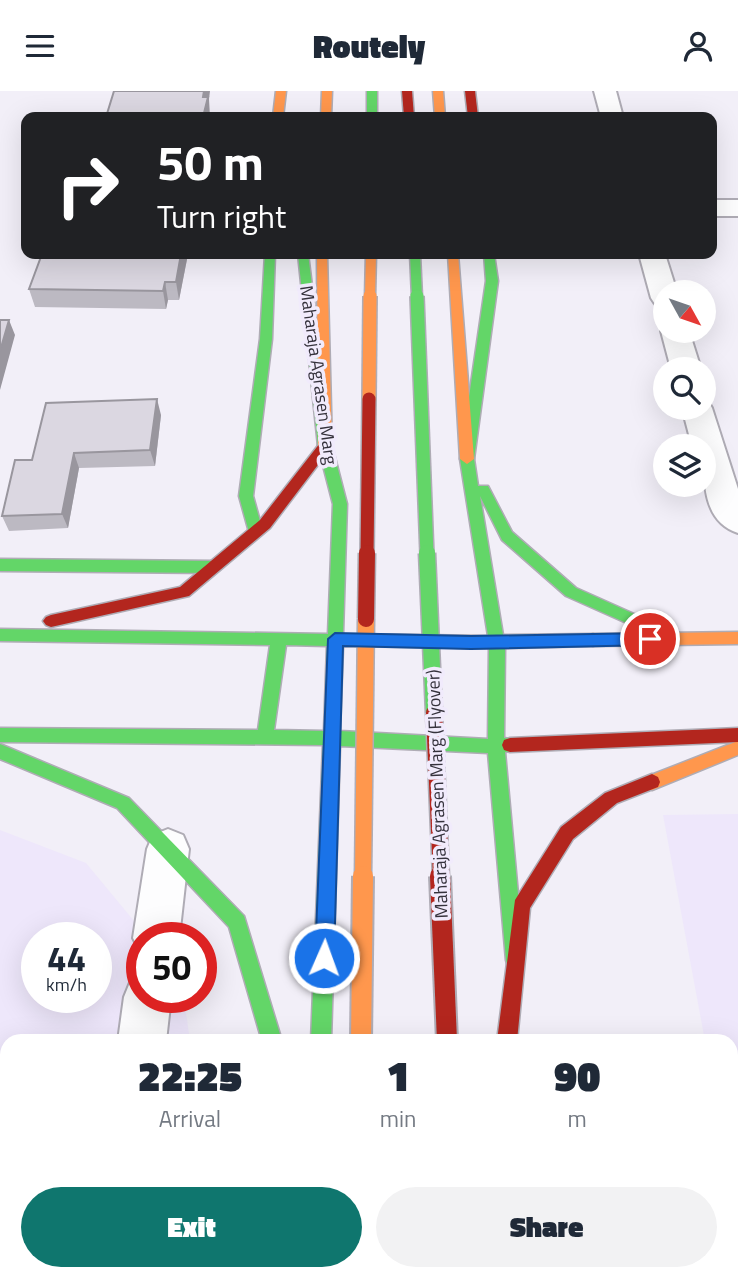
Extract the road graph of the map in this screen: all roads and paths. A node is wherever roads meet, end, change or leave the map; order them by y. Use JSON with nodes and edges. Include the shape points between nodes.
{"nodes":[{"id":1,"x":281,"y":91,"type":"edge"},
{"id":2,"x":327,"y":91,"type":"edge"},
{"id":3,"x":372,"y":91,"type":"edge"},
{"id":4,"x":407,"y":91,"type":"edge"},
{"id":5,"x":438,"y":91,"type":"edge"},
{"id":6,"x":470,"y":91,"type":"edge"},
{"id":7,"x":605,"y":91,"type":"edge"},
{"id":8,"x":279,"y":112,"type":"edge"},
{"id":9,"x":326,"y":112,"type":"edge"},
{"id":10,"x":372,"y":112,"type":"edge"},
{"id":11,"x":409,"y":112,"type":"edge"},
{"id":12,"x":440,"y":112,"type":"edge"},
{"id":13,"x":472,"y":112,"type":"edge"},
{"id":14,"x":611,"y":112,"type":"edge"},
{"id":15,"x":717,"y":208,"type":"edge"},
{"id":16,"x":738,"y":208,"type":"edge"},
{"id":17,"x":270,"y":259,"type":"edge"},
{"id":18,"x":304,"y":259,"type":"edge"},
{"id":19,"x":322,"y":259,"type":"edge"},
{"id":20,"x":371,"y":259,"type":"edge"},
{"id":21,"x":415,"y":259,"type":"edge"},
{"id":22,"x":453,"y":259,"type":"edge"},
{"id":23,"x":490,"y":259,"type":"edge"},
{"id":24,"x":653,"y":259,"type":"edge"},
{"id":25,"x":660,"y":280,"type":"edge"},
{"id":26,"x":701,"y":420,"type":"edge"},
{"id":27,"x":325,"y":446,"type":"junction"},
{"id":28,"x":467,"y":459,"type":"junction"},
{"id":29,"x":738,"y":520,"type":"edge"},
{"id":30,"x":256,"y":532,"type":"junction"},
{"id":31,"x":0,"y":565,"type":"edge"},
{"id":32,"x":214,"y":567,"type":"junction"},
{"id":33,"x":0,"y":633,"type":"edge"},
{"id":34,"x":675,"y":638,"type":"junction"},
{"id":35,"x":738,"y":638,"type":"edge"},
{"id":36,"x":279,"y":639,"type":"junction"},
{"id":37,"x":335,"y":639,"type":"junction"},
{"id":38,"x":497,"y":642,"type":"junction"},
{"id":39,"x":0,"y":735,"type":"edge"},
{"id":40,"x":738,"y":736,"type":"edge"},
{"id":41,"x":265,"y":737,"type":"junction"},
{"id":42,"x":332,"y":738,"type":"junction"},
{"id":43,"x":496,"y":746,"type":"junction"},
{"id":44,"x":738,"y":748,"type":"edge"},
{"id":45,"x":0,"y":751,"type":"edge"},
{"id":46,"x":168,"y":849,"type":"junction"},
{"id":47,"x":158,"y":922,"type":"edge"},
{"id":48,"x":515,"y":960,"type":"junction"},
{"id":49,"x":146,"y":1013,"type":"edge"},
{"id":50,"x":143,"y":1034,"type":"edge"},
{"id":51,"x":270,"y":1034,"type":"edge"},
{"id":52,"x":321,"y":1034,"type":"edge"},
{"id":53,"x":361,"y":1034,"type":"edge"},
{"id":54,"x":447,"y":1034,"type":"edge"},
{"id":55,"x":508,"y":1034,"type":"edge"}],
"edges":[{"from":1,"to":8,"type":"main road"},
{"from":2,"to":9,"type":"main road"},
{"from":3,"to":10,"type":"main road"},
{"from":4,"to":11,"type":"main road"},
{"from":5,"to":12,"type":"main road"},
{"from":6,"to":13,"type":"main road"},
{"from":7,"to":14,"type":"street"},
{"from":15,"to":16,"type":"street"},
{"from":17,"to":30,"type":"main road","via":[[246,496]]},
{"from":18,"to":27,"type":"main road","name":"Maharaja Agrasen Marg"},
{"from":19,"to":27,"type":"main road"},
{"from":20,"to":53,"type":"main road","bridge":true},
{"from":21,"to":54,"type":"main road","name":"Maharaja Agrasen Marg (Flyover)","bridge":true},
{"from":22,"to":28,"type":"main road"},
{"from":23,"to":28,"type":"main road","via":[[492,281]]},
{"from":24,"to":25,"type":"street"},
{"from":26,"to":29,"type":"street","via":[[727,507]]},
{"from":27,"to":30,"type":"main road"},
{"from":27,"to":37,"type":"main road","name":"Maharaja Agrasen Marg","via":[[340,504]]},
{"from":28,"to":34,"type":"main road","via":[[507,536],[571,592]]},
{"from":28,"to":38,"type":"main road"},
{"from":30,"to":32,"type":"main road"},
{"from":31,"to":32,"type":"main road"},
{"from":32,"to":33,"type":"main road","via":[[184,592]]},
{"from":33,"to":36,"type":"main road"},
{"from":34,"to":35,"type":"main road"},
{"from":34,"to":38,"type":"main road"},
{"from":36,"to":37,"type":"main road"},
{"from":36,"to":41,"type":"main road"},
{"from":37,"to":38,"type":"main road"},
{"from":37,"to":42,"type":"main road","name":"Maharaja Agrasen Marg"},
{"from":38,"to":43,"type":"main road"},
{"from":39,"to":41,"type":"main road"},
{"from":40,"to":43,"type":"main road"},
{"from":41,"to":42,"type":"main road"},
{"from":42,"to":43,"type":"main road"},
{"from":42,"to":52,"type":"main road","name":"Maharaja Agrasen Marg"},
{"from":43,"to":48,"type":"main road"},
{"from":44,"to":48,"type":"main road","via":[[611,798],[567,832],[520,906]]},
{"from":45,"to":46,"type":"main road","via":[[123,803]]},
{"from":46,"to":47,"type":"street"},
{"from":46,"to":51,"type":"main road","via":[[237,922]]},
{"from":48,"to":55,"type":"main road"},
{"from":49,"to":50,"type":"street"}]}
